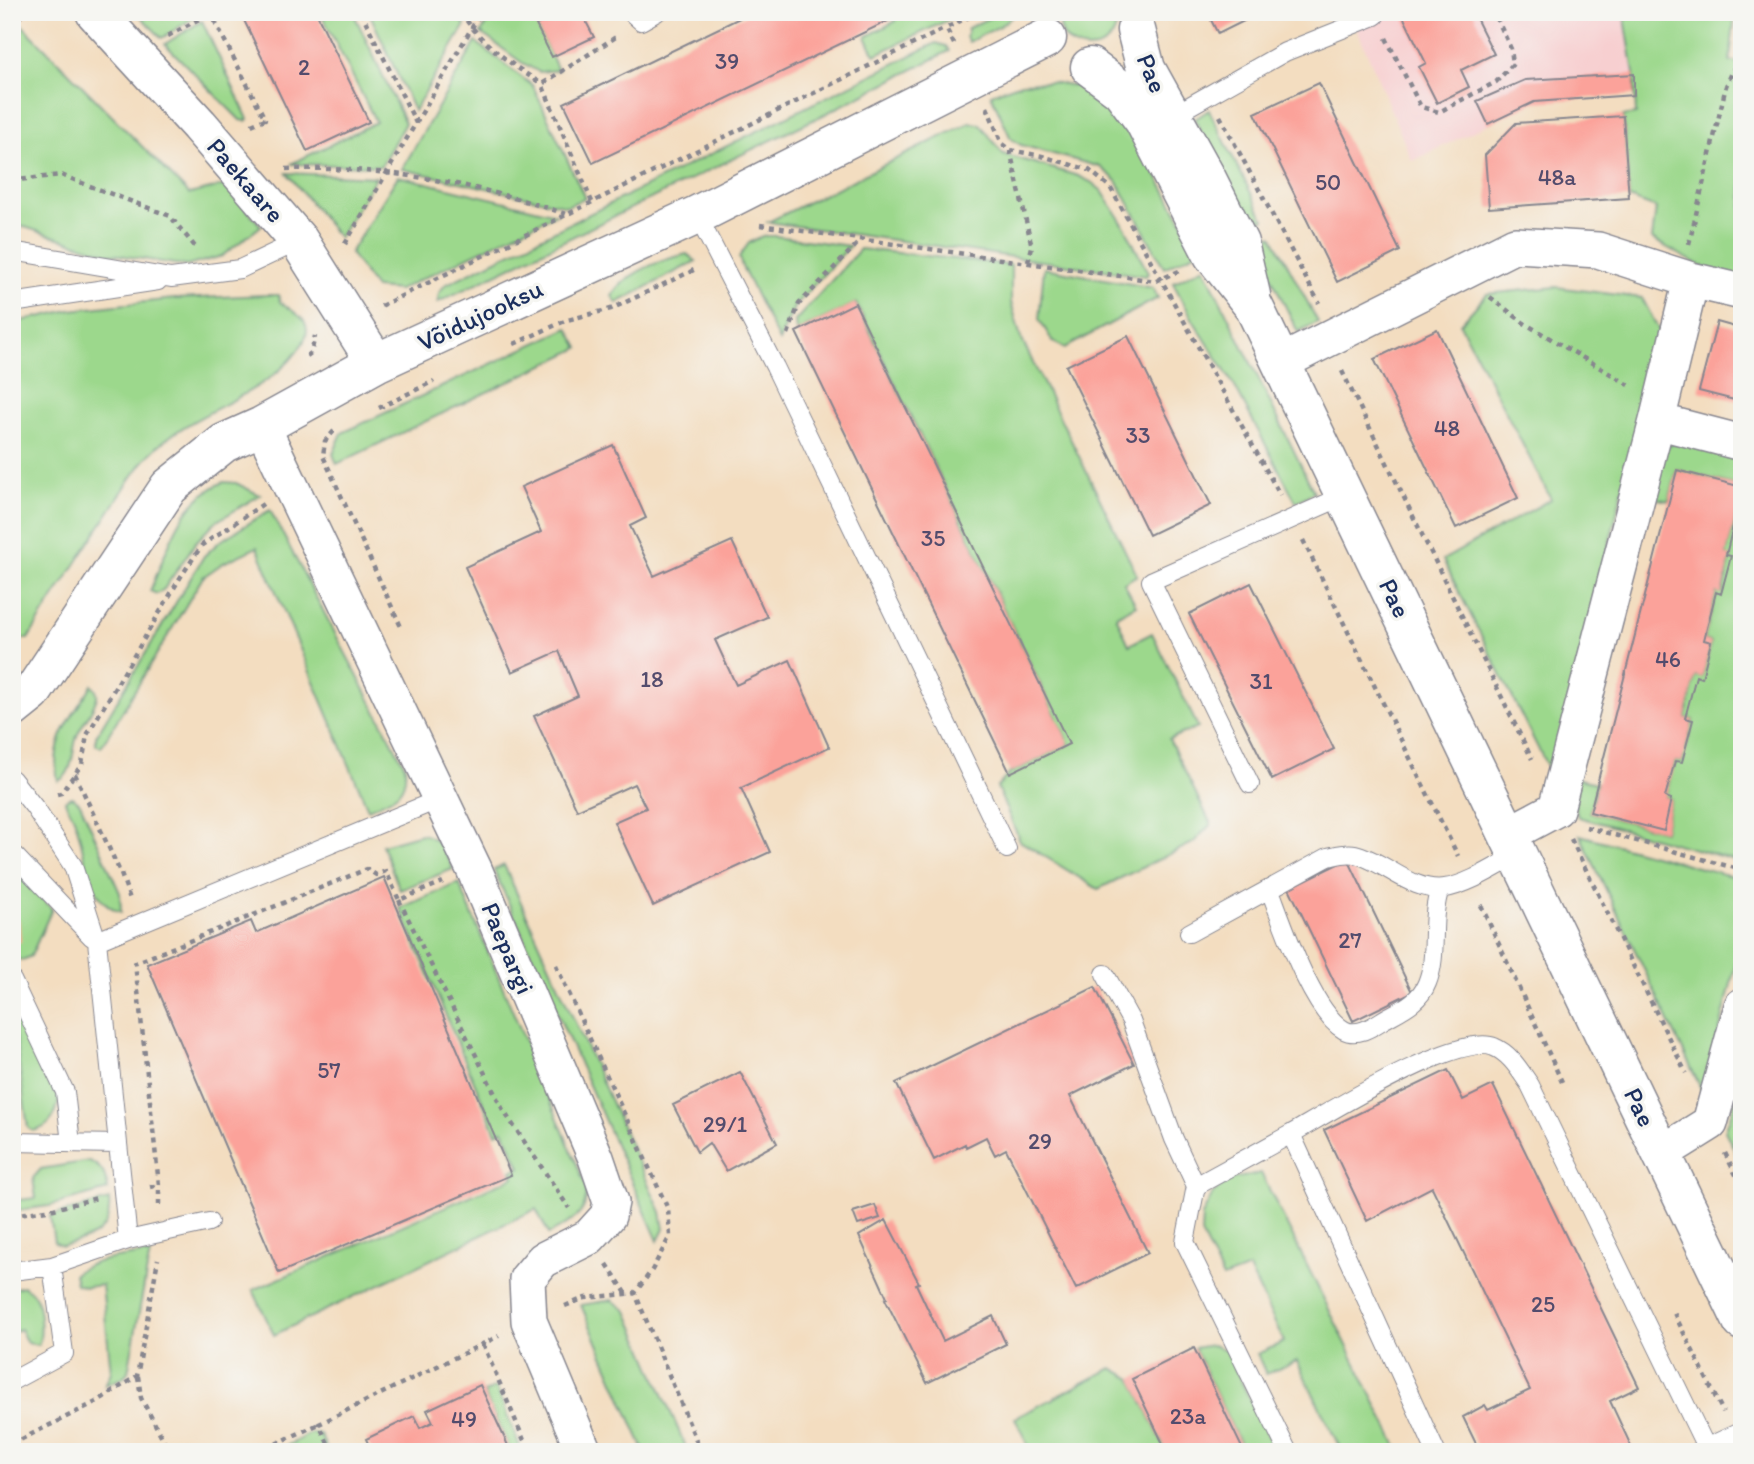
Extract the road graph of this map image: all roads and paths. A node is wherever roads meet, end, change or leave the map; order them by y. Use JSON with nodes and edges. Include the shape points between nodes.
{"nodes":[{"id":1,"x":25,"y":12,"type":"edge"},
{"id":2,"x":95,"y":12,"type":"edge"},
{"id":3,"x":210,"y":12,"type":"edge"},
{"id":4,"x":361,"y":12,"type":"edge"},
{"id":5,"x":461,"y":12,"type":"edge"},
{"id":6,"x":481,"y":12,"type":"edge"},
{"id":7,"x":979,"y":12,"type":"edge"},
{"id":8,"x":1494,"y":12,"type":"edge"},
{"id":9,"x":643,"y":15,"type":"edge"},
{"id":10,"x":1375,"y":16,"type":"joint"},
{"id":11,"x":1136,"y":21,"type":"edge"},
{"id":12,"x":12,"y":25,"type":"edge"},
{"id":13,"x":1046,"y":25,"type":"edge"},
{"id":14,"x":946,"y":29,"type":"junction"},
{"id":15,"x":471,"y":30,"type":"junction"},
{"id":16,"x":1742,"y":34,"type":"edge"},
{"id":17,"x":166,"y":37,"type":"dead end"},
{"id":18,"x":957,"y":47,"type":"dead end"},
{"id":19,"x":1740,"y":57,"type":"edge"},
{"id":20,"x":1090,"y":67,"type":"junction"},
{"id":21,"x":542,"y":84,"type":"junction"},
{"id":22,"x":1205,"y":97,"type":"junction"},
{"id":23,"x":984,"y":98,"type":"dead end"},
{"id":24,"x":1160,"y":122,"type":"junction"},
{"id":25,"x":256,"y":123,"type":"dead end"},
{"id":26,"x":416,"y":123,"type":"junction"},
{"id":27,"x":1010,"y":150,"type":"junction"},
{"id":28,"x":282,"y":169,"type":"dead end"},
{"id":29,"x":387,"y":173,"type":"junction"},
{"id":30,"x":12,"y":179,"type":"edge"},
{"id":31,"x":592,"y":202,"type":"junction"},
{"id":32,"x":566,"y":215,"type":"junction"},
{"id":33,"x":697,"y":215,"type":"junction"},
{"id":34,"x":759,"y":225,"type":"dead end"},
{"id":35,"x":861,"y":240,"type":"junction"},
{"id":36,"x":299,"y":241,"type":"junction"},
{"id":37,"x":12,"y":251,"type":"edge"},
{"id":38,"x":340,"y":253,"type":"dead end"},
{"id":39,"x":1028,"y":262,"type":"junction"},
{"id":40,"x":1186,"y":268,"type":"dead end"},
{"id":41,"x":216,"y":272,"type":"junction"},
{"id":42,"x":1459,"y":273,"type":"junction"},
{"id":43,"x":172,"y":278,"type":"junction"},
{"id":44,"x":1686,"y":278,"type":"junction"},
{"id":45,"x":1161,"y":279,"type":"junction"},
{"id":46,"x":417,"y":288,"type":"junction"},
{"id":47,"x":1742,"y":292,"type":"edge"},
{"id":48,"x":421,"y":297,"type":"dead end"},
{"id":49,"x":804,"y":299,"type":"dead end"},
{"id":50,"x":12,"y":303,"type":"edge"},
{"id":51,"x":381,"y":306,"type":"dead end"},
{"id":52,"x":1326,"y":340,"type":"junction"},
{"id":53,"x":1282,"y":362,"type":"junction"},
{"id":54,"x":376,"y":363,"type":"junction"},
{"id":55,"x":1659,"y":412,"type":"junction"},
{"id":56,"x":262,"y":426,"type":"junction"},
{"id":57,"x":1742,"y":443,"type":"edge"},
{"id":58,"x":293,"y":489,"type":"junction"},
{"id":59,"x":1346,"y":495,"type":"junction"},
{"id":60,"x":1292,"y":519,"type":"junction"},
{"id":61,"x":12,"y":709,"type":"edge"},
{"id":62,"x":75,"y":774,"type":"junction"},
{"id":63,"x":12,"y":779,"type":"edge"},
{"id":64,"x":1250,"y":784,"type":"dead end"},
{"id":65,"x":442,"y":798,"type":"junction"},
{"id":66,"x":30,"y":802,"type":"junction"},
{"id":67,"x":1560,"y":808,"type":"junction"},
{"id":68,"x":1514,"y":844,"type":"junction"},
{"id":69,"x":1007,"y":849,"type":"dead end"},
{"id":70,"x":12,"y":853,"type":"edge"},
{"id":71,"x":1742,"y":870,"type":"edge"},
{"id":72,"x":386,"y":872,"type":"dead end"},
{"id":73,"x":1469,"y":880,"type":"junction"},
{"id":74,"x":1440,"y":888,"type":"junction"},
{"id":75,"x":1270,"y":890,"type":"junction"},
{"id":76,"x":399,"y":900,"type":"dead end"},
{"id":77,"x":139,"y":924,"type":"junction"},
{"id":78,"x":1189,"y":933,"type":"dead end"},
{"id":79,"x":97,"y":942,"type":"junction"},
{"id":80,"x":150,"y":956,"type":"junction"},
{"id":81,"x":135,"y":963,"type":"dead end"},
{"id":82,"x":1105,"y":974,"type":"dead end"},
{"id":83,"x":12,"y":980,"type":"edge"},
{"id":84,"x":1742,"y":1006,"type":"edge"},
{"id":85,"x":1562,"y":1083,"type":"dead end"},
{"id":86,"x":1710,"y":1123,"type":"junction"},
{"id":87,"x":1291,"y":1134,"type":"junction"},
{"id":88,"x":12,"y":1142,"type":"edge"},
{"id":89,"x":71,"y":1143,"type":"junction"},
{"id":90,"x":117,"y":1144,"type":"junction"},
{"id":91,"x":1668,"y":1166,"type":"junction"},
{"id":92,"x":159,"y":1185,"type":"dead end"},
{"id":93,"x":1196,"y":1186,"type":"junction"},
{"id":94,"x":1742,"y":1187,"type":"edge"},
{"id":95,"x":209,"y":1223,"type":"dead end"},
{"id":96,"x":158,"y":1234,"type":"junction"},
{"id":97,"x":589,"y":1237,"type":"junction"},
{"id":98,"x":128,"y":1240,"type":"junction"},
{"id":99,"x":52,"y":1266,"type":"junction"},
{"id":100,"x":12,"y":1271,"type":"edge"},
{"id":101,"x":1742,"y":1275,"type":"edge"},
{"id":102,"x":626,"y":1293,"type":"junction"},
{"id":103,"x":635,"y":1293,"type":"dead end"},
{"id":104,"x":1673,"y":1310,"type":"dead end"},
{"id":105,"x":529,"y":1321,"type":"junction"},
{"id":106,"x":1742,"y":1321,"type":"edge"},
{"id":107,"x":483,"y":1344,"type":"junction"},
{"id":108,"x":138,"y":1376,"type":"junction"},
{"id":109,"x":12,"y":1381,"type":"edge"},
{"id":110,"x":319,"y":1424,"type":"junction"},
{"id":111,"x":1738,"y":1433,"type":"edge"},
{"id":112,"x":12,"y":1444,"type":"edge"},
{"id":113,"x":1701,"y":1450,"type":"edge"},
{"id":114,"x":170,"y":1452,"type":"edge"},
{"id":115,"x":258,"y":1452,"type":"edge"},
{"id":116,"x":332,"y":1452,"type":"edge"},
{"id":117,"x":529,"y":1452,"type":"edge"},
{"id":118,"x":584,"y":1452,"type":"edge"},
{"id":119,"x":1288,"y":1452,"type":"edge"},
{"id":120,"x":1436,"y":1452,"type":"edge"}],
"edges":[{"from":1,"to":12,"type":"path"},
{"from":2,"to":36,"type":"street","name":"Paekaare"},
{"from":3,"to":17,"type":"path"},
{"from":3,"to":25,"type":"path","via":[[265,119]]},
{"from":4,"to":26,"type":"path"},
{"from":5,"to":15,"type":"path"},
{"from":6,"to":15,"type":"path"},
{"from":7,"to":14,"type":"path"},
{"from":8,"to":10,"type":"path","via":[[1513,64],[1496,82],[1439,112],[1421,107]]},
{"from":9,"to":21,"type":"path"},
{"from":10,"to":22,"type":"lane","via":[[1285,52]]},
{"from":11,"to":20,"type":"street","via":[[1130,44],[1119,57]]},
{"from":11,"to":24,"type":"street","name":"Pae"},
{"from":13,"to":20,"type":"street","name":"Pae","via":[[1051,46],[1064,59]]},
{"from":13,"to":33,"type":"street","name":"Võidujooksu","via":[[971,75]]},
{"from":14,"to":18,"type":"path"},
{"from":14,"to":31,"type":"path"},
{"from":15,"to":21,"type":"path"},
{"from":15,"to":26,"type":"path"},
{"from":16,"to":19,"type":"path"},
{"from":19,"to":44,"type":"path","via":[[1726,86]]},
{"from":20,"to":24,"type":"street","name":"Pae"},
{"from":21,"to":31,"type":"path"},
{"from":22,"to":24,"type":"lane"},
{"from":22,"to":52,"type":"path","via":[[1238,147],[1324,312]]},
{"from":23,"to":27,"type":"path","via":[[1002,144]]},
{"from":24,"to":53,"type":"street","name":"Pae","via":[[1239,243],[1254,307]]},
{"from":26,"to":29,"type":"path"},
{"from":27,"to":39,"type":"path","via":[[1032,247]]},
{"from":27,"to":45,"type":"path","via":[[1089,170],[1110,187]]},
{"from":28,"to":29,"type":"path"},
{"from":29,"to":32,"type":"path","via":[[506,195]]},
{"from":29,"to":38,"type":"path"},
{"from":30,"to":41,"type":"path","via":[[61,175],[170,216]]},
{"from":31,"to":32,"type":"path"},
{"from":32,"to":46,"type":"path"},
{"from":33,"to":54,"type":"street","name":"Võidujooksu"},
{"from":33,"to":69,"type":"lane"},
{"from":34,"to":35,"type":"path"},
{"from":35,"to":39,"type":"path"},
{"from":35,"to":49,"type":"path"},
{"from":36,"to":41,"type":"lane","via":[[240,269]]},
{"from":36,"to":54,"type":"street","name":"Paekaare"},
{"from":37,"to":43,"type":"lane"},
{"from":39,"to":45,"type":"path"},
{"from":40,"to":45,"type":"path"},
{"from":41,"to":43,"type":"lane"},
{"from":42,"to":44,"type":"street","via":[[1515,245],[1598,250]]},
{"from":42,"to":52,"type":"street"},
{"from":42,"to":55,"type":"path","via":[[1524,323]]},
{"from":43,"to":50,"type":"lane"},
{"from":44,"to":47,"type":"street"},
{"from":44,"to":55,"type":"street"},
{"from":45,"to":60,"type":"path"},
{"from":46,"to":48,"type":"path"},
{"from":46,"to":51,"type":"path"},
{"from":52,"to":53,"type":"street"},
{"from":52,"to":67,"type":"path"},
{"from":53,"to":59,"type":"street","name":"Pae"},
{"from":54,"to":56,"type":"street","name":"Võidujooksu"},
{"from":55,"to":57,"type":"street"},
{"from":55,"to":67,"type":"street"},
{"from":56,"to":58,"type":"street","name":"Paepargi"},
{"from":56,"to":61,"type":"street","name":"Võidujooksu","via":[[224,443],[169,487],[32,693]]},
{"from":58,"to":62,"type":"path","via":[[202,545],[87,735],[82,764]]},
{"from":58,"to":65,"type":"street","name":"Paepargi"},
{"from":59,"to":60,"type":"lane"},
{"from":59,"to":68,"type":"street","name":"Pae"},
{"from":60,"to":64,"type":"lane","via":[[1151,582]]},
{"from":60,"to":73,"type":"path"},
{"from":62,"to":66,"type":"path","via":[[61,793]]},
{"from":62,"to":77,"type":"path"},
{"from":63,"to":66,"type":"lane"},
{"from":65,"to":77,"type":"lane"},
{"from":65,"to":97,"type":"street","name":"Paepargi","via":[[611,1202],[608,1216]]},
{"from":66,"to":79,"type":"lane","via":[[73,866]]},
{"from":67,"to":68,"type":"street"},
{"from":67,"to":71,"type":"path"},
{"from":67,"to":86,"type":"path"},
{"from":68,"to":73,"type":"lane"},
{"from":68,"to":91,"type":"street","name":"Pae"},
{"from":70,"to":79,"type":"lane"},
{"from":72,"to":80,"type":"path","via":[[376,875],[367,869]]},
{"from":73,"to":74,"type":"lane"},
{"from":73,"to":85,"type":"path"},
{"from":74,"to":75,"type":"lane","via":[[1428,888],[1345,853]]},
{"from":74,"to":75,"type":"lane","via":[[1428,980],[1422,993],[1412,1004],[1355,1032],[1344,1030],[1325,1012]]},
{"from":75,"to":78,"type":"lane"},
{"from":76,"to":97,"type":"path","via":[[503,1110]]},
{"from":77,"to":79,"type":"lane"},
{"from":77,"to":80,"type":"path"},
{"from":79,"to":90,"type":"lane"},
{"from":80,"to":81,"type":"path"},
{"from":82,"to":93,"type":"lane","via":[[1131,1021]]},
{"from":83,"to":89,"type":"lane","via":[[65,1092]]},
{"from":84,"to":86,"type":"street"},
{"from":86,"to":91,"type":"street","name":"Pae"},
{"from":86,"to":94,"type":"path"},
{"from":87,"to":93,"type":"lane"},
{"from":87,"to":113,"type":"lane","via":[[1430,1058],[1470,1046],[1492,1045],[1508,1056],[1530,1085]]},
{"from":87,"to":120,"type":"lane"},
{"from":88,"to":89,"type":"lane"},
{"from":89,"to":90,"type":"lane"},
{"from":90,"to":98,"type":"lane"},
{"from":91,"to":101,"type":"street","name":"Pae"},
{"from":91,"to":106,"type":"street","name":"Pae"},
{"from":92,"to":96,"type":"path"},
{"from":93,"to":119,"type":"lane","via":[[1185,1242]]},
{"from":95,"to":96,"type":"lane"},
{"from":96,"to":98,"type":"lane"},
{"from":96,"to":108,"type":"path"},
{"from":97,"to":102,"type":"path"},
{"from":97,"to":105,"type":"street","name":"Paepargi","via":[[543,1260],[527,1279]]},
{"from":98,"to":99,"type":"lane"},
{"from":99,"to":100,"type":"lane"},
{"from":99,"to":109,"type":"lane","via":[[64,1353]]},
{"from":102,"to":103,"type":"path"},
{"from":102,"to":105,"type":"path","via":[[586,1298]]},
{"from":104,"to":111,"type":"path"},
{"from":105,"to":107,"type":"path"},
{"from":105,"to":118,"type":"street","name":"Paepargi"},
{"from":107,"to":110,"type":"path"},
{"from":107,"to":117,"type":"path"},
{"from":108,"to":112,"type":"path"},
{"from":108,"to":114,"type":"path","via":[[141,1398]]},
{"from":110,"to":115,"type":"path"},
{"from":110,"to":116,"type":"path"},
{"from":111,"to":113,"type":"lane"}]}
